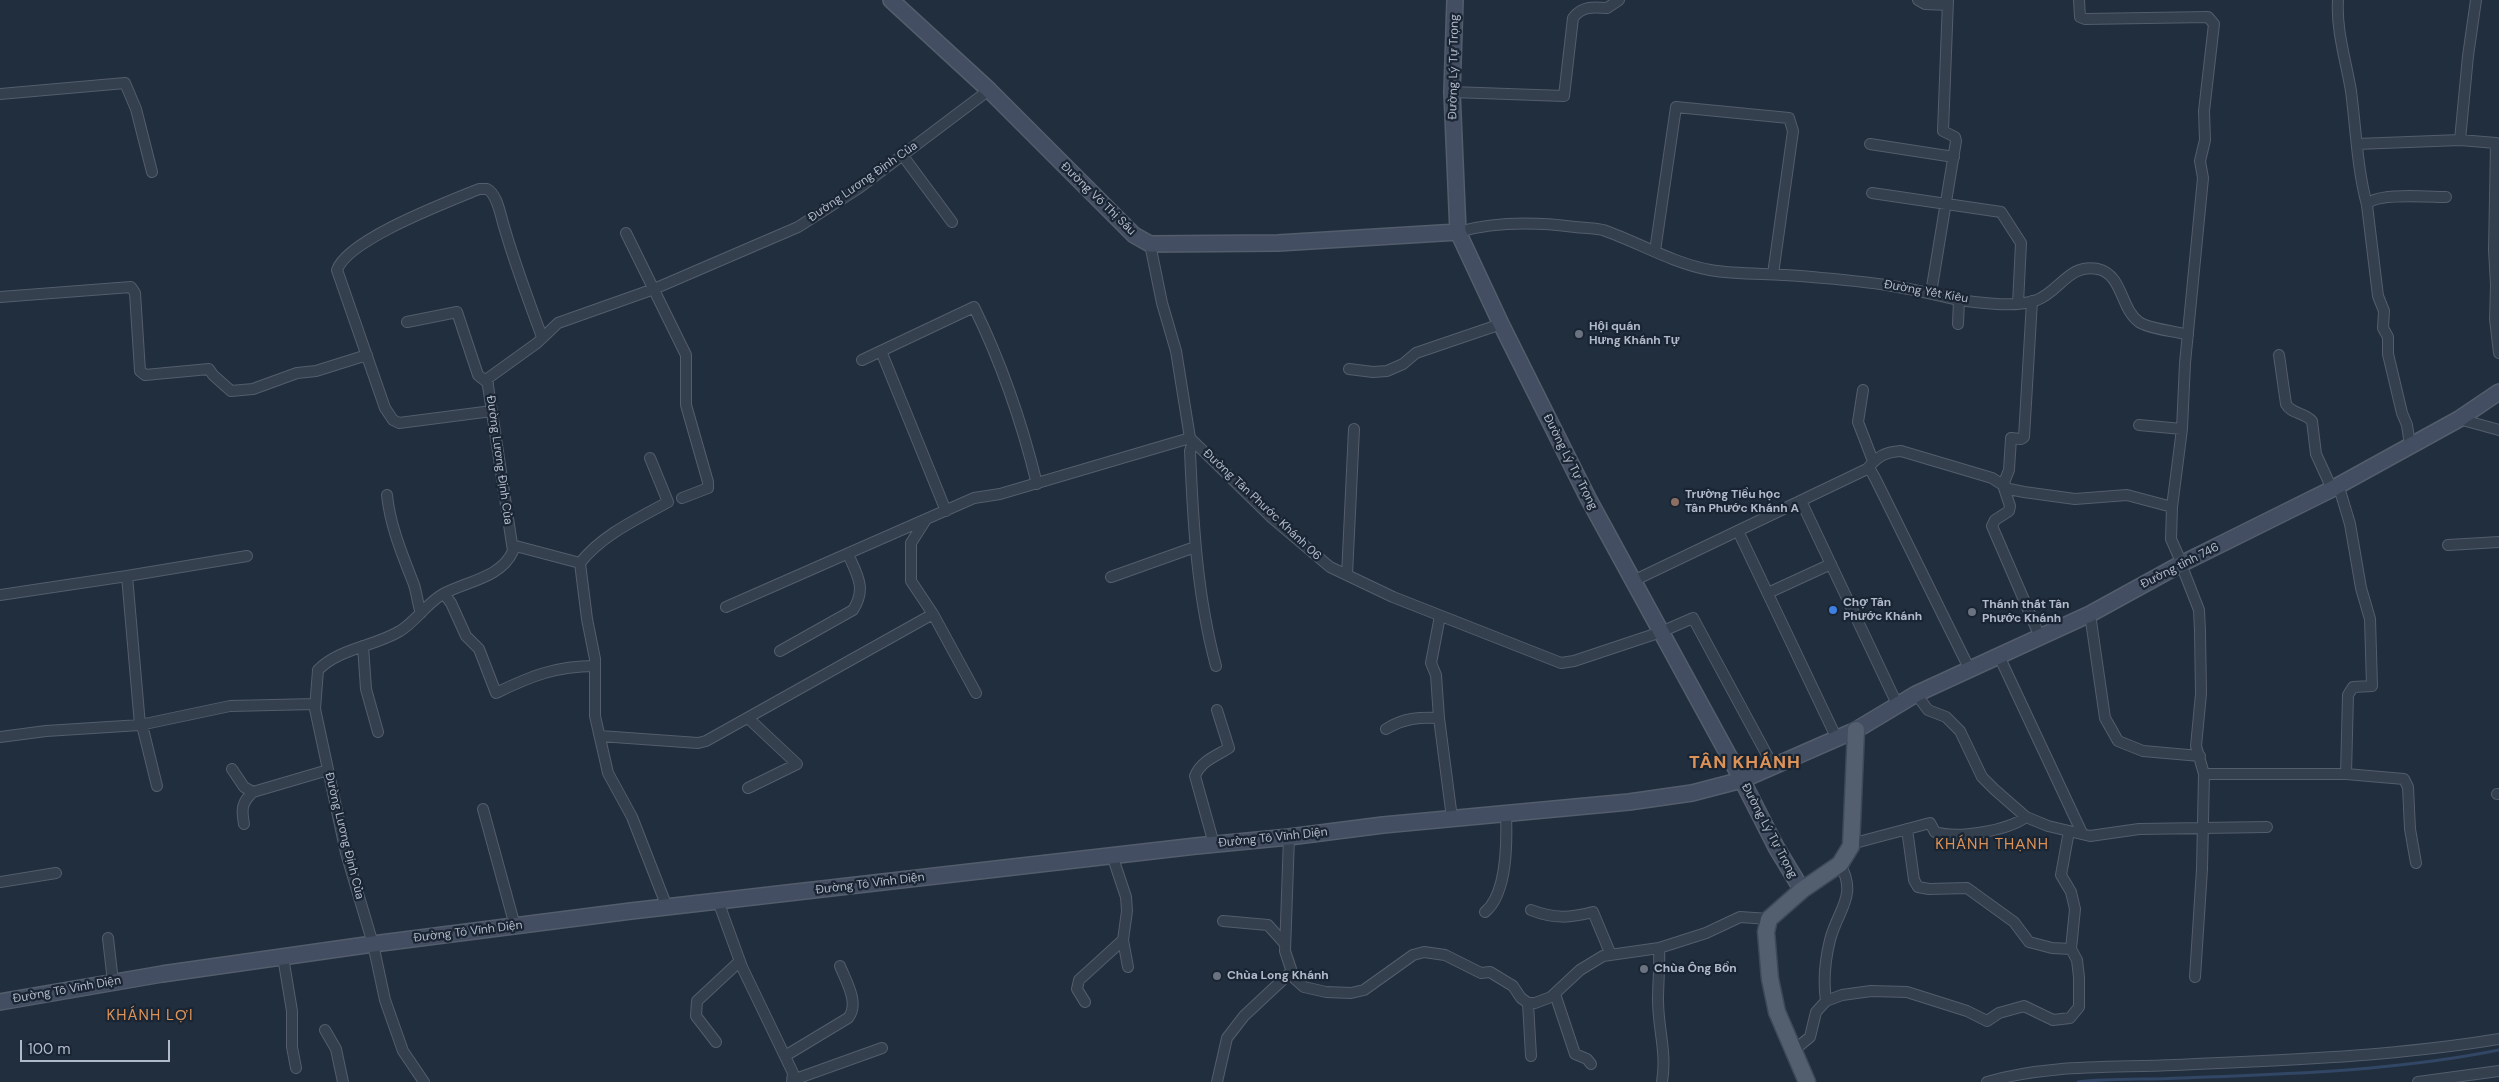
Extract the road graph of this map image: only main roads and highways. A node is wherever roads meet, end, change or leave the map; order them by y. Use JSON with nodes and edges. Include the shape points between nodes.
{"nodes":[{"id":1,"x":891,"y":0,"type":"edge"},
{"id":2,"x":1455,"y":0,"type":"edge"},
{"id":3,"x":1458,"y":232,"type":"junction"},
{"id":4,"x":2499,"y":392,"type":"edge"},
{"id":5,"x":1856,"y":730,"type":"junction"},
{"id":6,"x":1742,"y":780,"type":"junction"},
{"id":7,"x":1802,"y":890,"type":"junction"},
{"id":8,"x":0,"y":1002,"type":"edge"},
{"id":9,"x":1807,"y":1082,"type":"edge"}],
"edges":[{"from":1,"to":3,"type":"main road","name":"Đường Võ Thị Sáu","via":[[990,90],[1134,235],[1150,244],[1278,243]]},
{"from":2,"to":3,"type":"main road","name":"Đường Lý Tự Trọng","via":[[1452,92]]},
{"from":3,"to":6,"type":"main road","name":"Đường Lý Tự Trọng","via":[[1588,498]]},
{"from":4,"to":5,"type":"main road","name":"Đường tỉnh 746","via":[[2459,419],[2335,487],[2090,614],[1916,694]]},
{"from":5,"to":6,"type":"main road","name":"Đường tỉnh 746"},
{"from":5,"to":7,"type":"main road","via":[[1852,844],[1840,864]]},
{"from":6,"to":7,"type":"main road","name":"Đường Lý Tự Trọng"},
{"from":6,"to":8,"type":"main road","name":"Đường Tô Vĩnh Diện","via":[[1692,793],[1630,802],[1112,855],[373,944],[112,982]]},
{"from":7,"to":9,"type":"main road","via":[[1769,919],[1766,932],[1777,1012]]}]}
